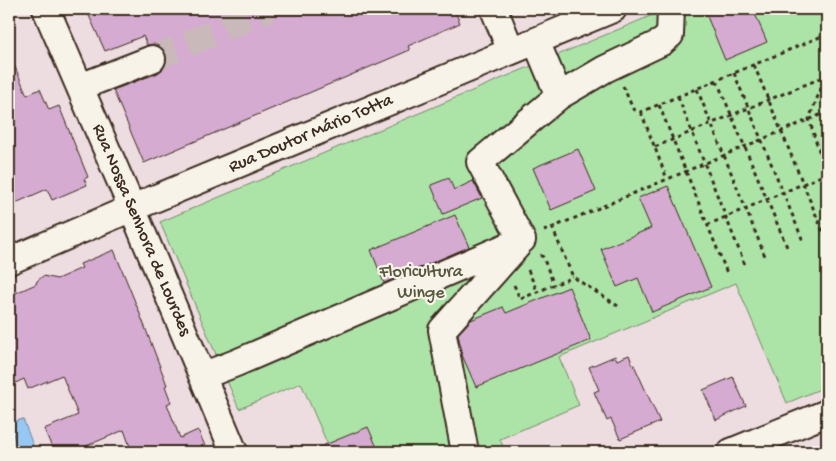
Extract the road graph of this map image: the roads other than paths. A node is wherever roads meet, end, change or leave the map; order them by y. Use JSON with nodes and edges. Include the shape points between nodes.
{"nodes":[{"id":1,"x":46,"y":9,"type":"edge"},
{"id":2,"x":494,"y":9,"type":"edge"},
{"id":3,"x":614,"y":9,"type":"edge"},
{"id":4,"x":671,"y":9,"type":"edge"},
{"id":5,"x":536,"y":40,"type":"junction"},
{"id":6,"x":511,"y":51,"type":"junction"},
{"id":7,"x":152,"y":59,"type":"tunnel mouth"},
{"id":8,"x":80,"y":87,"type":"junction"},
{"id":9,"x":559,"y":96,"type":"junction"},
{"id":10,"x":132,"y":208,"type":"junction"},
{"id":11,"x":522,"y":240,"type":"junction"},
{"id":12,"x":9,"y":261,"type":"edge"},
{"id":13,"x":202,"y":376,"type":"junction"},
{"id":14,"x":827,"y":414,"type":"edge"},
{"id":15,"x":234,"y":452,"type":"edge"},
{"id":16,"x":465,"y":452,"type":"edge"},
{"id":17,"x":731,"y":452,"type":"edge"}],
"edges":[{"from":1,"to":8,"type":"street","name":"Rua Nossa Senhora de Lourdes"},
{"from":2,"to":6,"type":"street"},
{"from":3,"to":5,"type":"street","name":"Rua Doutor Mário Totta"},
{"from":4,"to":9,"type":"street","via":[[671,30],[662,42],[614,64]]},
{"from":5,"to":6,"type":"street","name":"Rua Doutor Mário Totta"},
{"from":5,"to":9,"type":"street"},
{"from":6,"to":10,"type":"street","name":"Rua Doutor Mário Totta"},
{"from":7,"to":8,"type":"street"},
{"from":8,"to":10,"type":"street","name":"Rua Nossa Senhora de Lourdes"},
{"from":9,"to":11,"type":"street","via":[[480,162]]},
{"from":10,"to":12,"type":"street","name":"Rua Doutor Mário Totta"},
{"from":10,"to":13,"type":"street","name":"Rua Nossa Senhora de Lourdes"},
{"from":11,"to":13,"type":"street"},
{"from":11,"to":16,"type":"street","via":[[442,330]]},
{"from":13,"to":15,"type":"street","name":"Rua Nossa Senhora de Lourdes"},
{"from":14,"to":17,"type":"street"}]}
